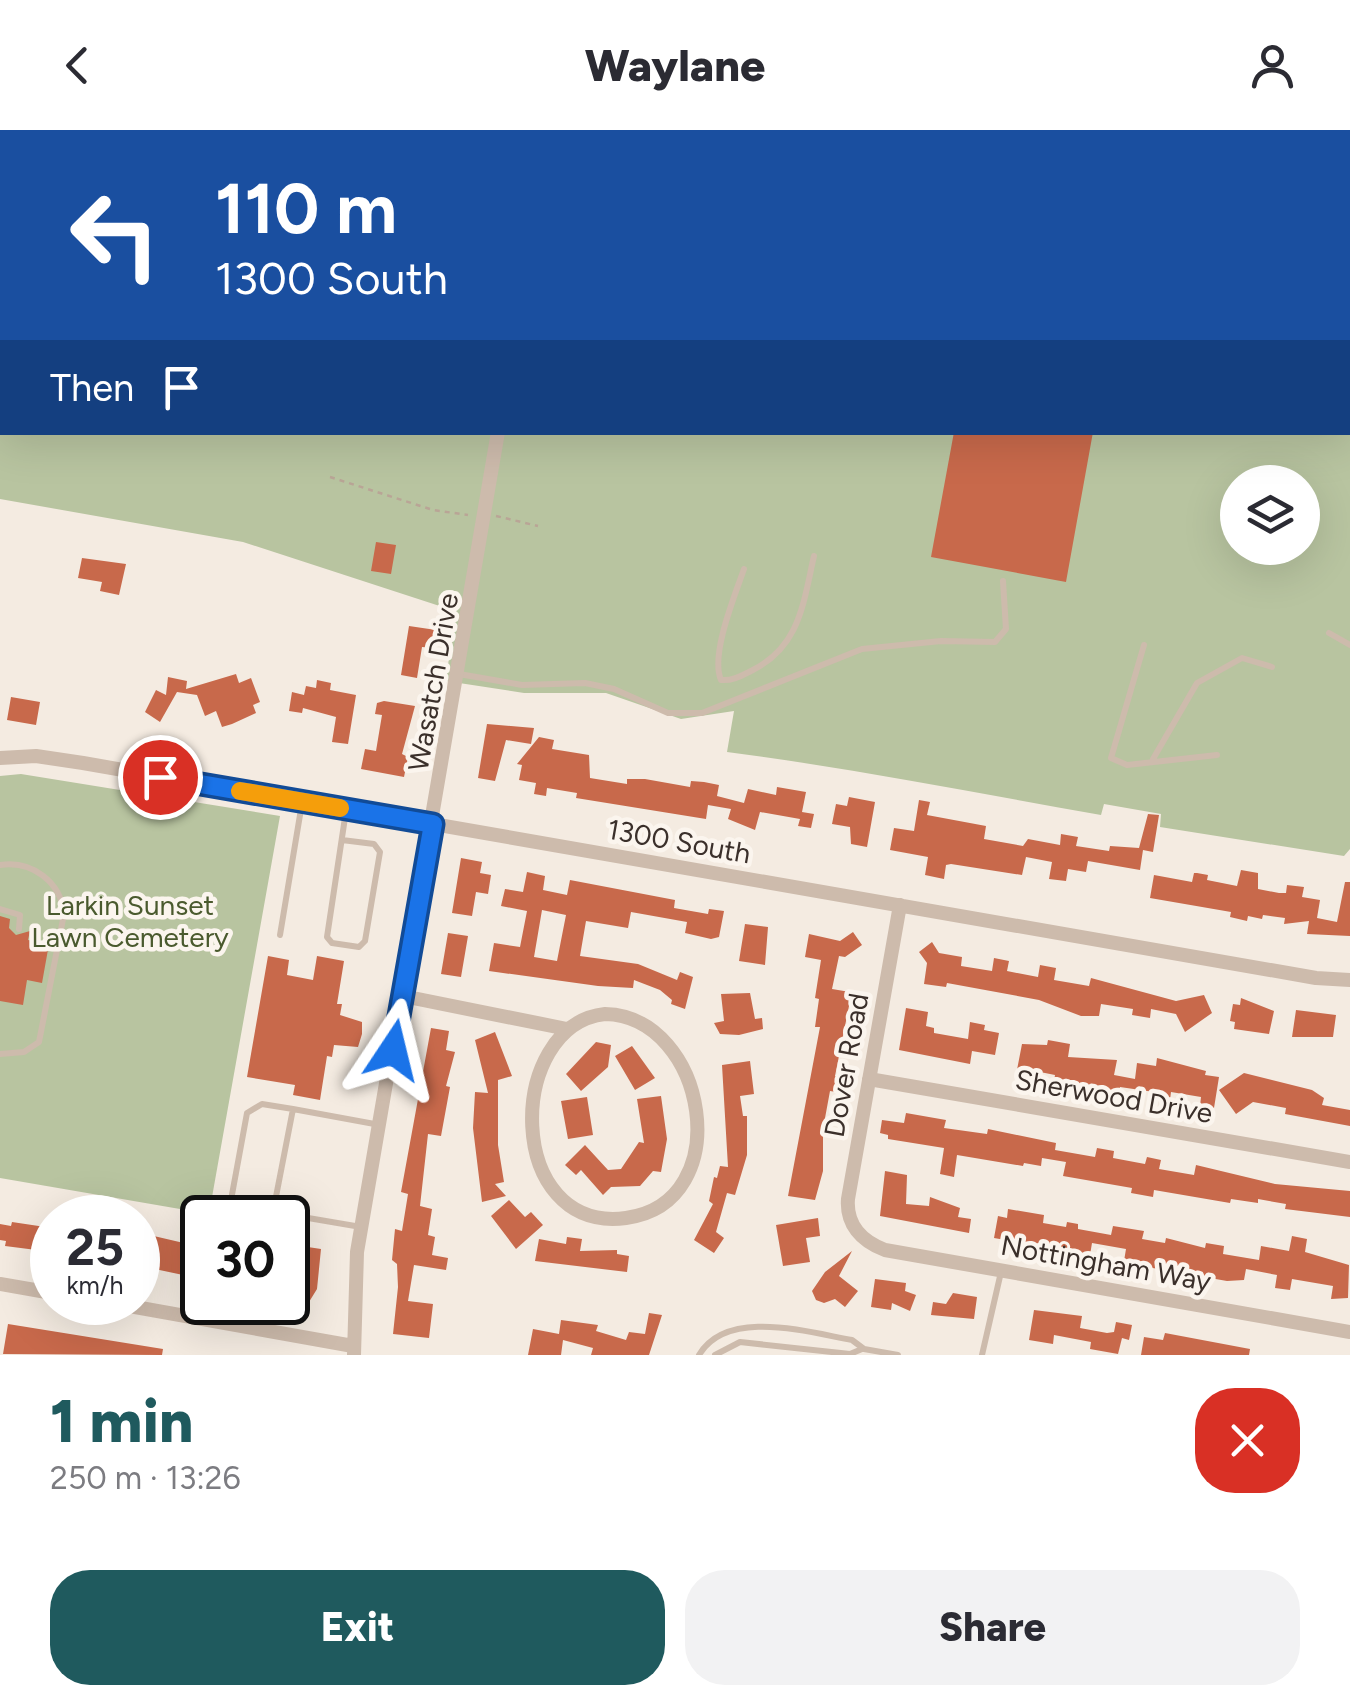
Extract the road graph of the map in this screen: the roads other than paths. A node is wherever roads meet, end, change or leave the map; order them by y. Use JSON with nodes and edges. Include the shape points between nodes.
{"nodes":[{"id":1,"x":498,"y":435,"type":"edge"},
{"id":2,"x":814,"y":556,"type":"dead end"},
{"id":3,"x":744,"y":569,"type":"dead end"},
{"id":4,"x":1003,"y":581,"type":"dead end"},
{"id":5,"x":1329,"y":634,"type":"dead end"},
{"id":6,"x":1144,"y":645,"type":"dead end"},
{"id":7,"x":1350,"y":645,"type":"edge"},
{"id":8,"x":1272,"y":668,"type":"dead end"},
{"id":9,"x":460,"y":674,"type":"junction"},
{"id":10,"x":1217,"y":756,"type":"dead end"},
{"id":11,"x":0,"y":758,"type":"edge"},
{"id":12,"x":1153,"y":759,"type":"junction"},
{"id":13,"x":302,"y":802,"type":"junction"},
{"id":14,"x":346,"y":810,"type":"junction"},
{"id":15,"x":433,"y":824,"type":"junction"},
{"id":16,"x":342,"y":840,"type":"junction"},
{"id":17,"x":0,"y":866,"type":"edge"},
{"id":18,"x":900,"y":904,"type":"junction"},
{"id":19,"x":0,"y":909,"type":"edge"},
{"id":20,"x":20,"y":929,"type":"dead end"},
{"id":21,"x":280,"y":935,"type":"dead end"},
{"id":22,"x":1350,"y":980,"type":"edge"},
{"id":23,"x":403,"y":996,"type":"junction"},
{"id":24,"x":567,"y":1029,"type":"junction"},
{"id":25,"x":0,"y":1054,"type":"edge"},
{"id":26,"x":869,"y":1079,"type":"junction"},
{"id":27,"x":293,"y":1110,"type":"junction"},
{"id":28,"x":380,"y":1125,"type":"junction"},
{"id":29,"x":1350,"y":1162,"type":"edge"},
{"id":30,"x":232,"y":1195,"type":"edge"},
{"id":31,"x":362,"y":1228,"type":"junction"},
{"id":32,"x":858,"y":1233,"type":"joint"},
{"id":33,"x":1002,"y":1270,"type":"junction"},
{"id":34,"x":0,"y":1284,"type":"edge"},
{"id":35,"x":30,"y":1289,"type":"edge"},
{"id":36,"x":160,"y":1312,"type":"edge"},
{"id":37,"x":1350,"y":1332,"type":"edge"},
{"id":38,"x":354,"y":1350,"type":"edge"},
{"id":39,"x":863,"y":1352,"type":"edge"},
{"id":40,"x":699,"y":1355,"type":"edge"},
{"id":41,"x":715,"y":1355,"type":"edge"},
{"id":42,"x":898,"y":1355,"type":"edge"},
{"id":43,"x":982,"y":1355,"type":"edge"}],
"edges":[{"from":1,"to":9,"type":"street","name":"Wasatch Drive"},
{"from":2,"to":3,"type":"lane","via":[[800,623],[786,646],[747,674],[721,680],[718,663]]},
{"from":4,"to":9,"type":"lane","via":[[1006,629],[995,642],[862,650],[702,713],[668,713],[586,684],[522,684]]},
{"from":5,"to":7,"type":"lane"},
{"from":6,"to":12,"type":"lane","via":[[1110,752],[1120,764]]},
{"from":8,"to":12,"type":"lane","via":[[1242,658],[1206,676]]},
{"from":9,"to":15,"type":"street","name":"Wasatch Drive"},
{"from":10,"to":12,"type":"lane"},
{"from":11,"to":13,"type":"street","name":"1300 South","via":[[53,758]]},
{"from":13,"to":14,"type":"street","name":"1300 South"},
{"from":13,"to":21,"type":"lane"},
{"from":14,"to":15,"type":"street","name":"1300 South"},
{"from":14,"to":16,"type":"lane"},
{"from":15,"to":18,"type":"street","name":"1300 South"},
{"from":15,"to":23,"type":"street","name":"Wasatch Drive"},
{"from":16,"to":16,"type":"lane","via":[[327,937],[359,947],[380,852],[374,844]]},
{"from":17,"to":25,"type":"lane","via":[[20,864],[44,877],[64,914],[38,1042],[17,1054]]},
{"from":18,"to":22,"type":"street","name":"1300 South"},
{"from":18,"to":26,"type":"street","name":"Dover Road"},
{"from":19,"to":20,"type":"lane","via":[[20,915]]},
{"from":23,"to":24,"type":"street"},
{"from":23,"to":28,"type":"street","name":"Wasatch Drive"},
{"from":24,"to":24,"type":"street","via":[[605,1014],[640,1021],[660,1037],[686,1078],[698,1125],[693,1164],[668,1198],[641,1214],[610,1218],[581,1211],[556,1193],[540,1168],[535,1092]]},
{"from":26,"to":29,"type":"street","name":"Sherwood Drive"},
{"from":26,"to":32,"type":"street","name":"Dover Road","via":[[848,1206]]},
{"from":27,"to":28,"type":"lane"},
{"from":27,"to":30,"type":"lane","via":[[262,1104],[248,1113]]},
{"from":27,"to":31,"type":"lane","via":[[273,1212]]},
{"from":28,"to":31,"type":"street","name":"Wasatch Drive"},
{"from":31,"to":38,"type":"street","name":"Wasatch Drive"},
{"from":32,"to":33,"type":"street","name":"Nottingham Way","via":[[885,1250]]},
{"from":33,"to":37,"type":"street","name":"Nottingham Way"},
{"from":33,"to":43,"type":"lane"},
{"from":34,"to":35,"type":"street"},
{"from":36,"to":38,"type":"street"},
{"from":39,"to":40,"type":"lane","via":[[852,1340],[747,1328],[717,1334]]},
{"from":39,"to":41,"type":"lane","via":[[740,1342]]},
{"from":39,"to":42,"type":"lane"}]}
